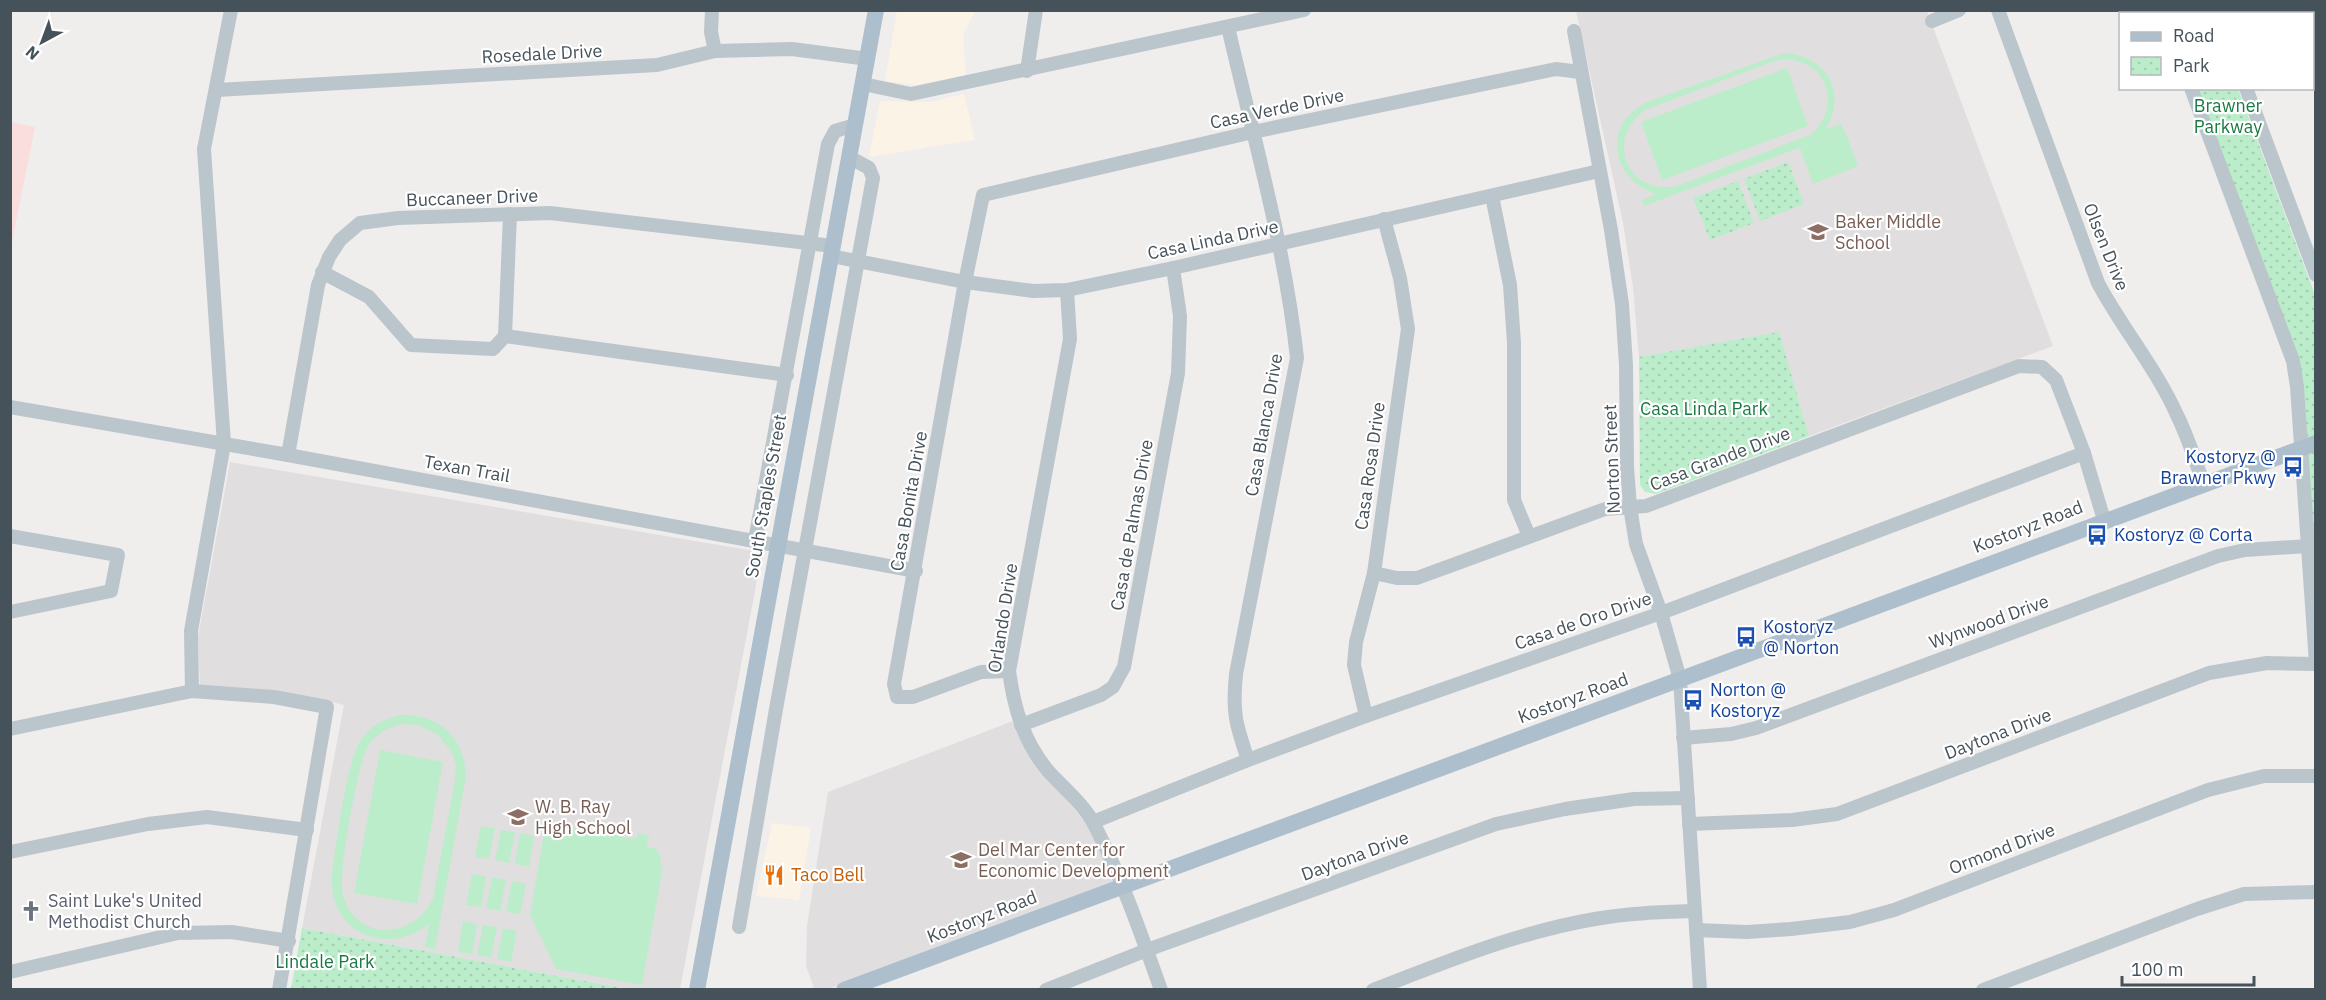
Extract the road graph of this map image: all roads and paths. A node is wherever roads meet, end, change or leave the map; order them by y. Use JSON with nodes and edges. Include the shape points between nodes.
{"nodes":[{"id":1,"x":231,"y":10,"type":"edge"},
{"id":2,"x":712,"y":10,"type":"edge"},
{"id":3,"x":876,"y":10,"type":"edge"},
{"id":4,"x":1036,"y":10,"type":"edge"},
{"id":5,"x":1304,"y":10,"type":"edge"},
{"id":6,"x":1959,"y":10,"type":"edge"},
{"id":7,"x":1998,"y":10,"type":"edge"},
{"id":8,"x":1932,"y":21,"type":"dead end"},
{"id":9,"x":1228,"y":27,"type":"junction"},
{"id":10,"x":1574,"y":31,"type":"dead end"},
{"id":11,"x":715,"y":51,"type":"junction"},
{"id":12,"x":868,"y":59,"type":"junction"},
{"id":13,"x":1027,"y":70,"type":"junction"},
{"id":14,"x":1580,"y":72,"type":"junction"},
{"id":15,"x":863,"y":84,"type":"junction"},
{"id":16,"x":217,"y":90,"type":"junction"},
{"id":17,"x":2192,"y":90,"type":"edge"},
{"id":18,"x":2247,"y":90,"type":"edge"},
{"id":19,"x":855,"y":125,"type":"junction"},
{"id":20,"x":1252,"y":132,"type":"junction"},
{"id":21,"x":849,"y":157,"type":"junction"},
{"id":22,"x":1599,"y":171,"type":"junction"},
{"id":23,"x":983,"y":195,"type":"joint"},
{"id":24,"x":1492,"y":196,"type":"junction"},
{"id":25,"x":510,"y":214,"type":"junction"},
{"id":26,"x":1384,"y":219,"type":"junction"},
{"id":27,"x":810,"y":243,"type":"junction"},
{"id":28,"x":1280,"y":244,"type":"junction"},
{"id":29,"x":832,"y":251,"type":"junction"},
{"id":30,"x":858,"y":261,"type":"junction"},
{"id":31,"x":1173,"y":268,"type":"junction"},
{"id":32,"x":322,"y":272,"type":"junction"},
{"id":33,"x":2316,"y":275,"type":"edge"},
{"id":34,"x":965,"y":282,"type":"junction"},
{"id":35,"x":1067,"y":290,"type":"junction"},
{"id":36,"x":505,"y":336,"type":"junction"},
{"id":37,"x":787,"y":375,"type":"junction"},
{"id":38,"x":10,"y":407,"type":"edge"},
{"id":39,"x":224,"y":444,"type":"junction"},
{"id":40,"x":2308,"y":446,"type":"edge"},
{"id":41,"x":2084,"y":453,"type":"junction"},
{"id":42,"x":288,"y":455,"type":"junction"},
{"id":43,"x":2204,"y":484,"type":"junction"},
{"id":44,"x":1630,"y":507,"type":"junction"},
{"id":45,"x":2104,"y":520,"type":"junction"},
{"id":46,"x":10,"y":536,"type":"edge"},
{"id":47,"x":1529,"y":536,"type":"junction"},
{"id":48,"x":755,"y":540,"type":"junction"},
{"id":49,"x":777,"y":544,"type":"junction"},
{"id":50,"x":2308,"y":546,"type":"junction"},
{"id":51,"x":806,"y":550,"type":"junction"},
{"id":52,"x":915,"y":571,"type":"junction"},
{"id":53,"x":1374,"y":573,"type":"junction"},
{"id":54,"x":10,"y":612,"type":"edge"},
{"id":55,"x":1661,"y":613,"type":"junction"},
{"id":56,"x":2316,"y":664,"type":"edge"},
{"id":57,"x":1010,"y":671,"type":"junction"},
{"id":58,"x":1680,"y":679,"type":"junction"},
{"id":59,"x":192,"y":691,"type":"junction"},
{"id":60,"x":1366,"y":716,"type":"junction"},
{"id":61,"x":1021,"y":725,"type":"junction"},
{"id":62,"x":10,"y":729,"type":"edge"},
{"id":63,"x":1683,"y":738,"type":"junction"},
{"id":64,"x":1248,"y":760,"type":"junction"},
{"id":65,"x":2316,"y":776,"type":"edge"},
{"id":66,"x":1688,"y":798,"type":"junction"},
{"id":67,"x":1093,"y":822,"type":"junction"},
{"id":68,"x":1689,"y":825,"type":"junction"},
{"id":69,"x":307,"y":830,"type":"junction"},
{"id":70,"x":10,"y":852,"type":"edge"},
{"id":71,"x":1120,"y":885,"type":"junction"},
{"id":72,"x":2316,"y":892,"type":"edge"},
{"id":73,"x":1695,"y":911,"type":"junction"},
{"id":74,"x":739,"y":927,"type":"dead end"},
{"id":75,"x":1696,"y":930,"type":"junction"},
{"id":76,"x":289,"y":941,"type":"junction"},
{"id":77,"x":1147,"y":950,"type":"junction"},
{"id":78,"x":10,"y":972,"type":"edge"},
{"id":79,"x":279,"y":990,"type":"edge"},
{"id":80,"x":697,"y":990,"type":"edge"},
{"id":81,"x":844,"y":990,"type":"edge"},
{"id":82,"x":1046,"y":990,"type":"edge"},
{"id":83,"x":1161,"y":990,"type":"edge"},
{"id":84,"x":1373,"y":990,"type":"edge"},
{"id":85,"x":1700,"y":990,"type":"edge"},
{"id":86,"x":1983,"y":990,"type":"edge"}],
"edges":[{"from":1,"to":16,"type":"street"},
{"from":2,"to":11,"type":"street"},
{"from":3,"to":12,"type":"main road","name":"South Staples Street"},
{"from":4,"to":13,"type":"street"},
{"from":5,"to":9,"type":"street"},
{"from":6,"to":8,"type":"street"},
{"from":7,"to":43,"type":"street","name":"Olsen Drive","via":[[2098,283],[2177,414]]},
{"from":9,"to":13,"type":"street"},
{"from":9,"to":20,"type":"street","name":"Casa Blanca Drive"},
{"from":10,"to":14,"type":"street","name":"Norton Street"},
{"from":11,"to":12,"type":"street","name":"Rosedale Drive","via":[[792,49]]},
{"from":11,"to":16,"type":"street","name":"Rosedale Drive","via":[[657,65]]},
{"from":12,"to":15,"type":"main road","name":"South Staples Street"},
{"from":13,"to":15,"type":"street","via":[[911,94]]},
{"from":14,"to":20,"type":"street","name":"Casa Verde Drive","via":[[1556,69]]},
{"from":14,"to":22,"type":"street","name":"Norton Street"},
{"from":15,"to":19,"type":"main road","name":"South Staples Street"},
{"from":16,"to":39,"type":"street","via":[[204,149]]},
{"from":17,"to":40,"type":"street","via":[[2293,361]]},
{"from":18,"to":33,"type":"street"},
{"from":19,"to":21,"type":"main road","name":"South Staples Street"},
{"from":19,"to":27,"type":"street","via":[[835,131],[828,144]]},
{"from":20,"to":23,"type":"street","name":"Casa Verde Drive"},
{"from":20,"to":28,"type":"street","name":"Casa Blanca Drive"},
{"from":21,"to":29,"type":"main road","name":"South Staples Street"},
{"from":21,"to":30,"type":"street","via":[[868,168],[873,178]]},
{"from":22,"to":24,"type":"street","name":"Casa Linda Drive"},
{"from":22,"to":44,"type":"street","name":"Norton Street","via":[[1622,304]]},
{"from":23,"to":34,"type":"street","name":"Casa Bonita Drive"},
{"from":24,"to":26,"type":"street","name":"Casa Linda Drive"},
{"from":24,"to":47,"type":"street","via":[[1510,285],[1514,500]]},
{"from":25,"to":27,"type":"street","name":"Buccaneer Drive","via":[[550,213]]},
{"from":25,"to":32,"type":"street","name":"Buccaneer Drive","via":[[360,223],[340,240]]},
{"from":25,"to":36,"type":"street"},
{"from":26,"to":28,"type":"street","name":"Casa Linda Drive"},
{"from":26,"to":53,"type":"street","name":"Casa Rosa Drive","via":[[1400,278],[1408,329]]},
{"from":27,"to":29,"type":"street","name":"Buccaneer Drive"},
{"from":27,"to":37,"type":"street"},
{"from":28,"to":31,"type":"street","name":"Casa Linda Drive"},
{"from":28,"to":64,"type":"street","name":"Casa Blanca Drive","via":[[1297,358],[1236,674],[1233,703]]},
{"from":29,"to":30,"type":"street","name":"Casa Linda Drive"},
{"from":29,"to":49,"type":"main road","name":"South Staples Street"},
{"from":30,"to":34,"type":"street","name":"Casa Linda Drive"},
{"from":30,"to":51,"type":"street"},
{"from":31,"to":35,"type":"street","name":"Casa Linda Drive"},
{"from":31,"to":61,"type":"street","name":"Casa de Palmas Drive","via":[[1180,316],[1178,374],[1124,667],[1113,687],[1101,695]]},
{"from":32,"to":36,"type":"street","via":[[369,297],[411,345],[493,349]]},
{"from":32,"to":42,"type":"street","name":"Buccaneer Drive"},
{"from":34,"to":35,"type":"street","name":"Casa Linda Drive","via":[[1033,291]]},
{"from":34,"to":52,"type":"street","name":"Casa Bonita Drive"},
{"from":35,"to":57,"type":"street","name":"Orlando Drive","via":[[1071,339]]},
{"from":36,"to":37,"type":"street"},
{"from":37,"to":48,"type":"street"},
{"from":38,"to":39,"type":"street","name":"Texan Trail"},
{"from":39,"to":42,"type":"street","name":"Texan Trail"},
{"from":39,"to":59,"type":"street","via":[[191,631]]},
{"from":40,"to":43,"type":"main road","name":"Kostoryz Road"},
{"from":40,"to":50,"type":"street"},
{"from":41,"to":44,"type":"street","name":"Casa Grande Drive","via":[[2056,380],[2042,367],[2019,366],[1647,506]]},
{"from":41,"to":45,"type":"street"},
{"from":41,"to":55,"type":"street","name":"Casa de Oro Drive"},
{"from":42,"to":48,"type":"street","name":"Texan Trail"},
{"from":43,"to":45,"type":"main road","name":"Kostoryz Road"},
{"from":44,"to":47,"type":"street","name":"Casa Grande Drive","via":[[1605,510]]},
{"from":44,"to":55,"type":"street","name":"Norton Street","via":[[1636,544]]},
{"from":45,"to":58,"type":"main road","name":"Kostoryz Road"},
{"from":46,"to":54,"type":"street","via":[[118,555],[111,591]]},
{"from":47,"to":53,"type":"street","name":"Casa Grande Drive","via":[[1417,578]]},
{"from":48,"to":49,"type":"street","name":"Texan Trail"},
{"from":49,"to":51,"type":"street","name":"Texan Trail"},
{"from":49,"to":80,"type":"main road","name":"South Staples Street"},
{"from":50,"to":56,"type":"street"},
{"from":50,"to":63,"type":"street","name":"Wynwood Drive","via":[[2218,556],[1756,728]]},
{"from":51,"to":52,"type":"street","name":"Texan Trail"},
{"from":51,"to":74,"type":"street"},
{"from":52,"to":57,"type":"street","name":"Casa Bonita Drive","via":[[894,684],[897,697],[913,697],[981,672]]},
{"from":53,"to":60,"type":"street","name":"Casa Rosa Drive","via":[[1354,664]]},
{"from":55,"to":58,"type":"street","name":"Norton Street"},
{"from":55,"to":60,"type":"street","name":"Casa de Oro Drive"},
{"from":56,"to":68,"type":"street","name":"Daytona Drive","via":[[2267,663],[2209,673],[1837,814]]},
{"from":57,"to":61,"type":"street","name":"Orlando Drive"},
{"from":58,"to":63,"type":"street","name":"Norton Street"},
{"from":58,"to":71,"type":"main road","name":"Kostoryz Road"},
{"from":59,"to":62,"type":"street"},
{"from":59,"to":69,"type":"street","via":[[274,697],[327,708]]},
{"from":60,"to":64,"type":"street","name":"Casa de Oro Drive"},
{"from":61,"to":67,"type":"street","name":"Orlando Drive","via":[[1047,769]]},
{"from":63,"to":66,"type":"street","name":"Norton Street"},
{"from":64,"to":67,"type":"street","name":"Casa de Oro Drive"},
{"from":65,"to":75,"type":"street","name":"Ormond Drive","via":[[2264,776],[2208,790],[1894,910],[1850,922],[1747,932]]},
{"from":66,"to":68,"type":"street","name":"Norton Street"},
{"from":66,"to":77,"type":"street","name":"Daytona Drive","via":[[1634,799],[1496,824]]},
{"from":67,"to":71,"type":"street","name":"Orlando Drive"},
{"from":68,"to":73,"type":"street","name":"Norton Street"},
{"from":69,"to":70,"type":"street","via":[[207,817],[148,824]]},
{"from":69,"to":76,"type":"street"},
{"from":71,"to":77,"type":"street","name":"Orlando Drive"},
{"from":71,"to":81,"type":"main road","name":"Kostoryz Road"},
{"from":72,"to":86,"type":"street","via":[[2244,894]]},
{"from":73,"to":75,"type":"street","name":"Norton Street"},
{"from":73,"to":84,"type":"street","via":[[1595,919],[1528,935],[1468,953]]},
{"from":75,"to":85,"type":"street","name":"Norton Street"},
{"from":76,"to":78,"type":"street","via":[[232,932],[178,933]]},
{"from":76,"to":79,"type":"street"},
{"from":77,"to":82,"type":"street","name":"Daytona Drive"},
{"from":77,"to":83,"type":"street","name":"Orlando Drive"}]}
